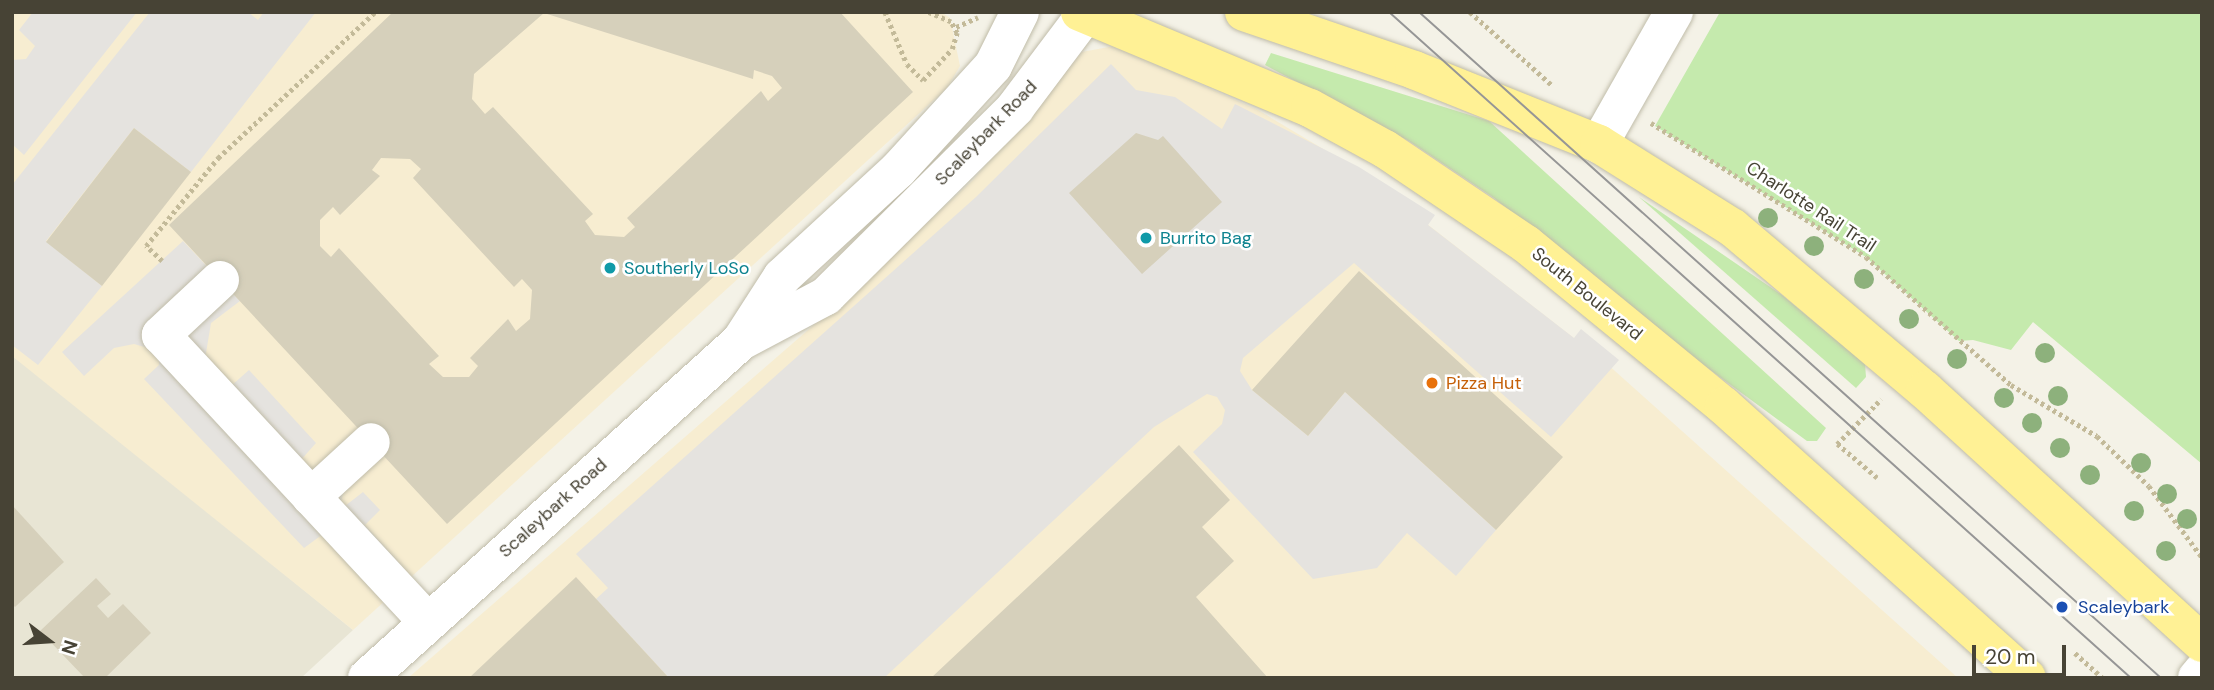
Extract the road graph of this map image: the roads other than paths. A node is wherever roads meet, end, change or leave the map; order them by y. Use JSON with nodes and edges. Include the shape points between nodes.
{"nodes":[{"id":1,"x":1020,"y":12,"type":"edge"},
{"id":2,"x":1244,"y":12,"type":"edge"},
{"id":3,"x":1674,"y":12,"type":"edge"},
{"id":4,"x":1084,"y":13,"type":"edge"},
{"id":5,"x":1599,"y":144,"type":"junction"},
{"id":6,"x":220,"y":280,"type":"dead end"},
{"id":7,"x":741,"y":341,"type":"junction"},
{"id":8,"x":371,"y":442,"type":"dead end"},
{"id":9,"x":311,"y":497,"type":"junction"},
{"id":10,"x":428,"y":622,"type":"junction"},
{"id":11,"x":2202,"y":643,"type":"edge"},
{"id":12,"x":2202,"y":672,"type":"edge"},
{"id":13,"x":367,"y":678,"type":"edge"},
{"id":14,"x":2027,"y":678,"type":"edge"},
{"id":15,"x":2197,"y":678,"type":"edge"}],
"edges":[{"from":1,"to":7,"type":"street","name":"Scaleybark Road","via":[[993,66],[898,170],[782,277]]},
{"from":2,"to":5,"type":"main road","via":[[1414,70]]},
{"from":3,"to":5,"type":"street"},
{"from":4,"to":7,"type":"street","name":"Scaleybark Road","via":[[1014,108],[826,296]]},
{"from":4,"to":14,"type":"main road","name":"South Boulevard","via":[[1310,108],[1385,149],[1526,244],[1724,406]]},
{"from":5,"to":11,"type":"main road","via":[[1733,228],[1822,302]]},
{"from":6,"to":9,"type":"street","via":[[160,335]]},
{"from":7,"to":10,"type":"street","name":"Scaleybark Road"},
{"from":8,"to":9,"type":"street"},
{"from":9,"to":10,"type":"street"},
{"from":10,"to":13,"type":"street","name":"Scaleybark Road"},
{"from":12,"to":15,"type":"street"}]}
